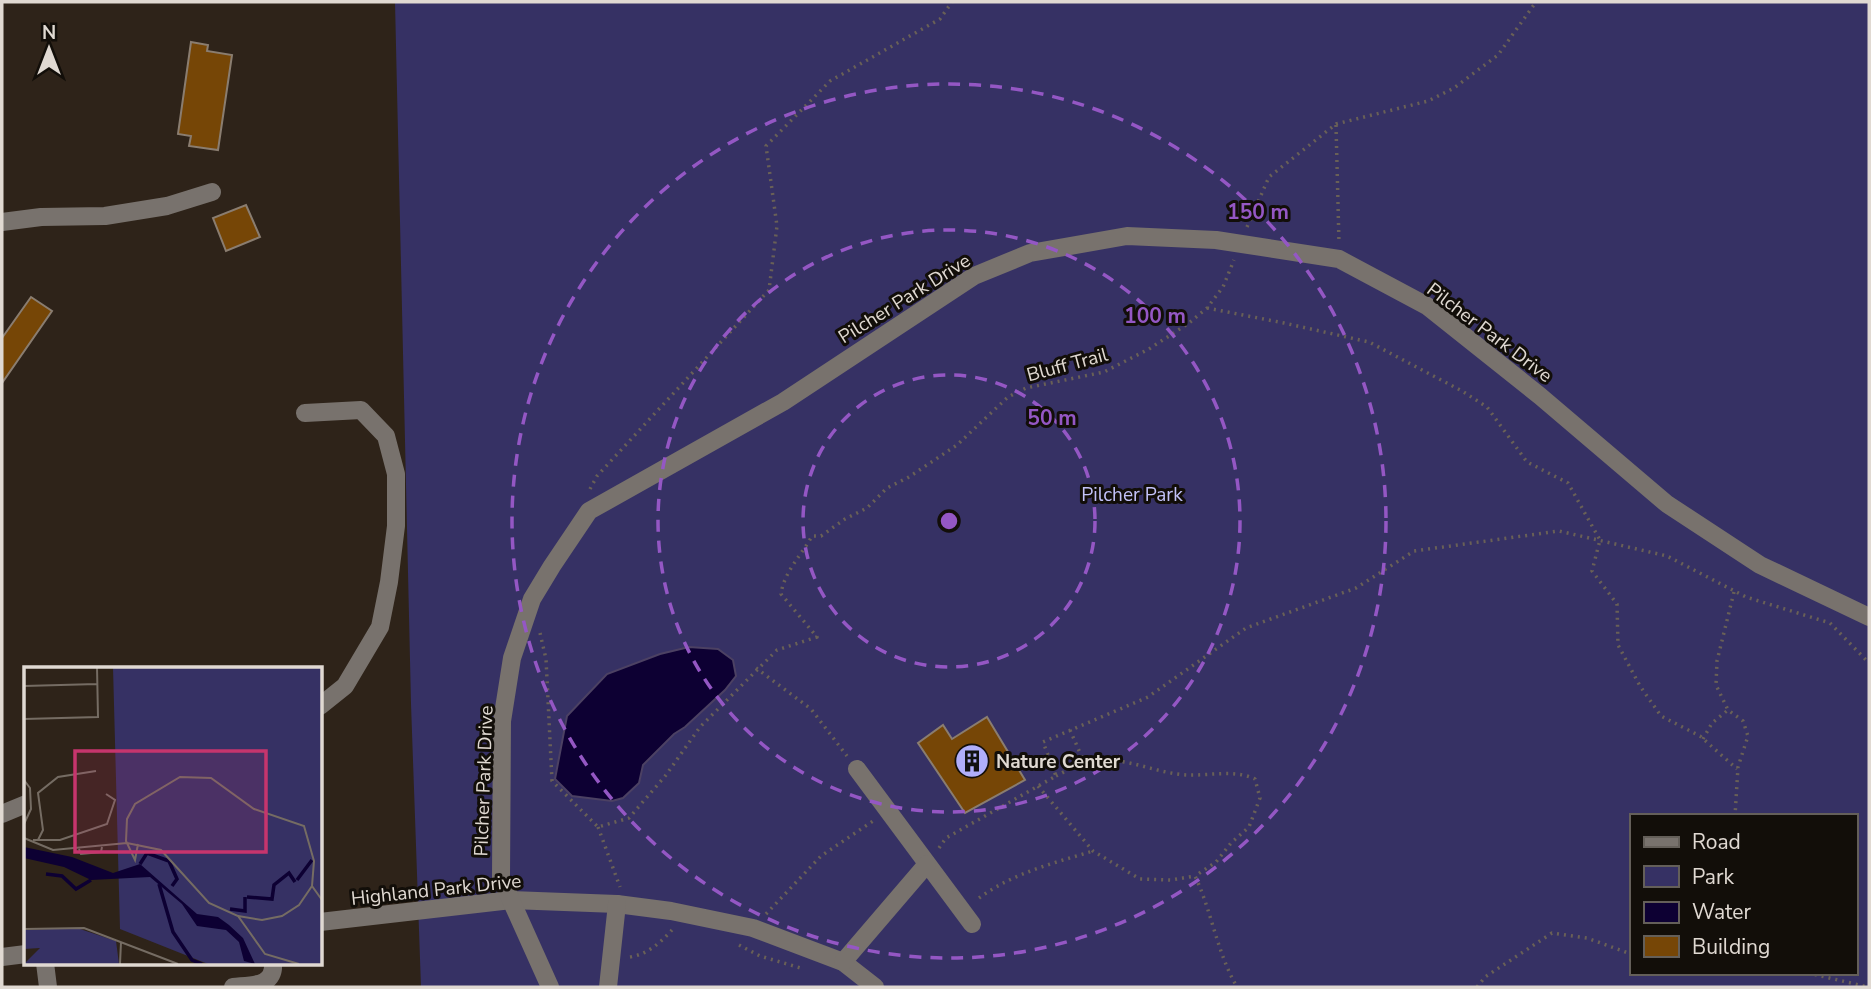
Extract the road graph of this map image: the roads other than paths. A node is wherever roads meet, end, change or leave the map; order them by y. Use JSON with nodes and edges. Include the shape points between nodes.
{"nodes":[{"id":1,"x":212,"y":192,"type":"dead end"},
{"id":2,"x":2,"y":222,"type":"edge"},
{"id":3,"x":304,"y":413,"type":"dead end"},
{"id":4,"x":1869,"y":617,"type":"edge"},
{"id":5,"x":322,"y":704,"type":"edge"},
{"id":6,"x":857,"y":769,"type":"road end"},
{"id":7,"x":24,"y":805,"type":"edge"},
{"id":8,"x":2,"y":814,"type":"edge"},
{"id":9,"x":927,"y":864,"type":"junction"},
{"id":10,"x":510,"y":900,"type":"junction"},
{"id":11,"x":617,"y":904,"type":"junction"},
{"id":12,"x":322,"y":922,"type":"edge"},
{"id":13,"x":972,"y":924,"type":"dead end"},
{"id":14,"x":24,"y":954,"type":"edge"},
{"id":15,"x":2,"y":957,"type":"edge"},
{"id":16,"x":843,"y":962,"type":"junction"},
{"id":17,"x":45,"y":964,"type":"edge"},
{"id":18,"x":273,"y":964,"type":"edge"},
{"id":19,"x":48,"y":987,"type":"edge"},
{"id":20,"x":233,"y":987,"type":"edge"},
{"id":21,"x":550,"y":987,"type":"edge"},
{"id":22,"x":608,"y":987,"type":"edge"},
{"id":23,"x":875,"y":987,"type":"edge"}],
"edges":[{"from":1,"to":2,"type":"street","via":[[167,206],[105,216]]},
{"from":3,"to":5,"type":"street","via":[[361,410],[386,436],[396,474],[396,526],[380,626],[345,686]]},
{"from":4,"to":10,"type":"street","name":"Pilcher Park Drive","via":[[1760,565],[1667,504],[1427,306],[1339,259],[1216,240],[1127,236],[1030,253],[974,276],[783,402],[589,511],[532,599],[512,658],[502,721],[501,878]]},
{"from":6,"to":9,"type":"street"},
{"from":7,"to":8,"type":"street"},
{"from":9,"to":13,"type":"street"},
{"from":9,"to":16,"type":"street"},
{"from":10,"to":11,"type":"street","name":"Highland Park Drive"},
{"from":10,"to":12,"type":"street","name":"Highland Park Drive"},
{"from":10,"to":21,"type":"street","name":"Pilcher Park Drive"},
{"from":11,"to":16,"type":"street","name":"Highland Park Drive","via":[[753,928]]},
{"from":11,"to":22,"type":"street"},
{"from":14,"to":15,"type":"street"},
{"from":16,"to":23,"type":"street","name":"Highland Park Drive"},
{"from":17,"to":19,"type":"street"},
{"from":18,"to":20,"type":"street","via":[[269,980]]}]}
